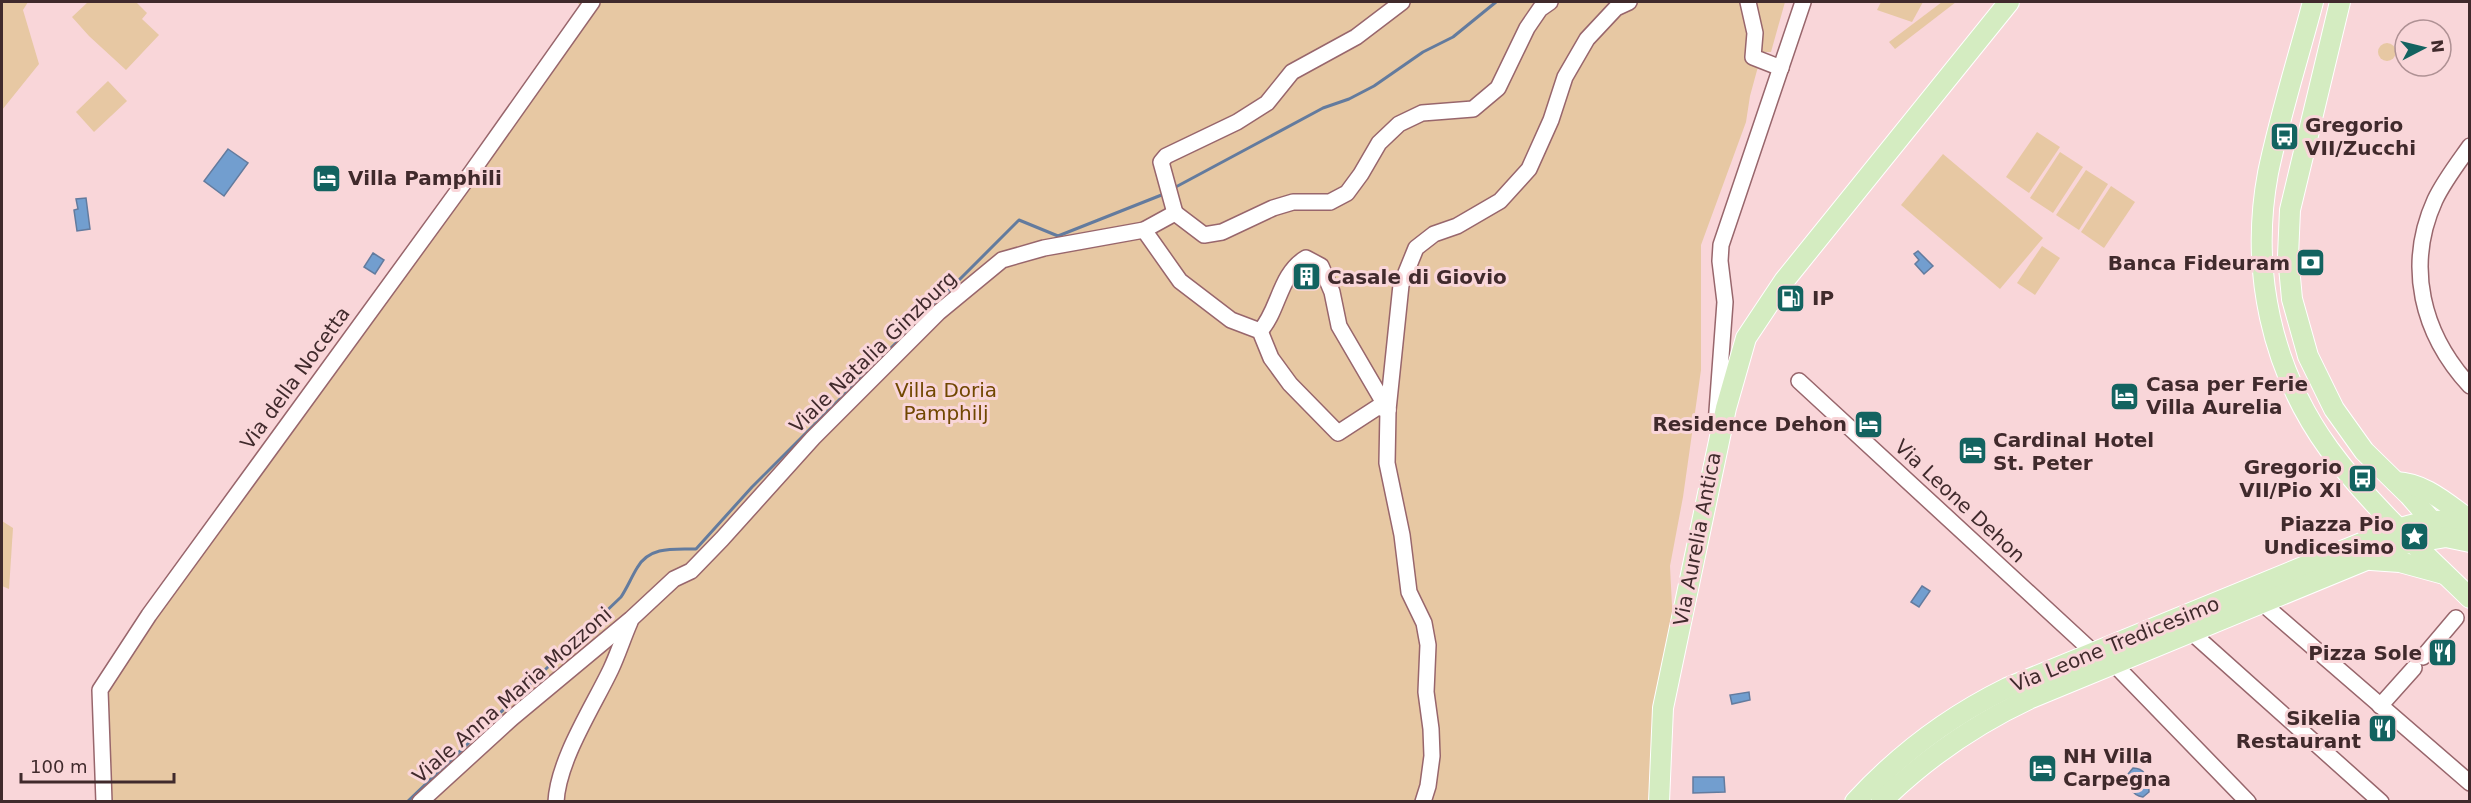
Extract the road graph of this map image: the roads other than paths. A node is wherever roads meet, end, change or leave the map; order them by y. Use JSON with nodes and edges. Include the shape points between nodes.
{"nodes":[{"id":1,"x":592,"y":2,"type":"edge"},
{"id":2,"x":1402,"y":2,"type":"edge"},
{"id":3,"x":1550,"y":2,"type":"edge"},
{"id":4,"x":1629,"y":2,"type":"edge"},
{"id":5,"x":1748,"y":2,"type":"edge"},
{"id":6,"x":1803,"y":2,"type":"edge"},
{"id":7,"x":2009,"y":2,"type":"edge"},
{"id":8,"x":2313,"y":2,"type":"edge"},
{"id":9,"x":2340,"y":2,"type":"edge"},
{"id":10,"x":1781,"y":68,"type":"junction"},
{"id":11,"x":2469,"y":146,"type":"edge"},
{"id":12,"x":1175,"y":213,"type":"junction"},
{"id":13,"x":1144,"y":230,"type":"junction"},
{"id":14,"x":1725,"y":302,"type":"junction"},
{"id":15,"x":1260,"y":332,"type":"junction"},
{"id":16,"x":1746,"y":338,"type":"junction"},
{"id":17,"x":1799,"y":381,"type":"dead end"},
{"id":18,"x":2469,"y":386,"type":"edge"},
{"id":19,"x":1388,"y":410,"type":"junction"},
{"id":20,"x":1713,"y":470,"type":"junction"},
{"id":21,"x":2395,"y":482,"type":"junction"},
{"id":22,"x":2373,"y":500,"type":"junction"},
{"id":23,"x":2430,"y":520,"type":"junction"},
{"id":24,"x":2469,"y":520,"type":"edge"},
{"id":25,"x":2469,"y":526,"type":"edge"},
{"id":26,"x":2407,"y":535,"type":"junction"},
{"id":27,"x":2446,"y":537,"type":"junction"},
{"id":28,"x":2469,"y":542,"type":"edge"},
{"id":29,"x":2365,"y":551,"type":"junction"},
{"id":30,"x":2469,"y":555,"type":"edge"},
{"id":31,"x":2446,"y":574,"type":"junction"},
{"id":32,"x":2469,"y":598,"type":"edge"},
{"id":33,"x":2262,"y":603,"type":"junction"},
{"id":34,"x":2456,"y":618,"type":"dead end"},
{"id":35,"x":632,"y":620,"type":"junction"},
{"id":36,"x":2191,"y":632,"type":"junction"},
{"id":37,"x":2093,"y":652,"type":"junction"},
{"id":38,"x":2113,"y":663,"type":"junction"},
{"id":39,"x":2380,"y":706,"type":"junction"},
{"id":40,"x":2469,"y":783,"type":"edge"},
{"id":41,"x":104,"y":801,"type":"edge"},
{"id":42,"x":420,"y":801,"type":"edge"},
{"id":43,"x":556,"y":801,"type":"edge"},
{"id":44,"x":1423,"y":801,"type":"edge"},
{"id":45,"x":1659,"y":801,"type":"edge"},
{"id":46,"x":1855,"y":801,"type":"edge"},
{"id":47,"x":1881,"y":801,"type":"edge"},
{"id":48,"x":2248,"y":801,"type":"edge"},
{"id":49,"x":2381,"y":801,"type":"edge"}],
"edges":[{"from":1,"to":41,"type":"street","name":"Via della Nocetta","via":[[103,683],[99,700]]},
{"from":2,"to":12,"type":"street","via":[[1356,38],[1292,72],[1267,103],[1166,156],[1161,162]]},
{"from":3,"to":12,"type":"street","via":[[1527,28],[1498,88],[1473,109],[1422,113],[1399,124],[1379,143],[1347,193],[1330,202],[1293,202],[1222,232],[1204,235]]},
{"from":4,"to":19,"type":"street","via":[[1616,8],[1587,39],[1565,77],[1529,169],[1500,201],[1457,226],[1434,234],[1416,248],[1401,285]]},
{"from":5,"to":10,"type":"street","via":[[1755,33],[1753,57]]},
{"from":6,"to":10,"type":"street","name":"Via Aurelia Antica"},
{"from":7,"to":16,"type":"main road","via":[[1791,273]]},
{"from":8,"to":22,"type":"main road","via":[[2268,174],[2262,226],[2263,281],[2274,338],[2296,395],[2329,449]]},
{"from":9,"to":21,"type":"main road","via":[[2292,200],[2288,233],[2290,283],[2303,342],[2323,391],[2358,443]]},
{"from":10,"to":14,"type":"street","name":"Via Aurelia Antica","via":[[1722,238],[1720,261]]},
{"from":11,"to":18,"type":"street","via":[[2434,202],[2419,267],[2423,302],[2433,332],[2452,366]]},
{"from":12,"to":13,"type":"street","name":"Viale Natalia Ginzburg"},
{"from":13,"to":15,"type":"street","via":[[1180,281],[1231,320]]},
{"from":13,"to":35,"type":"street","name":"Viale Natalia Ginzburg","via":[[1044,248],[1002,260],[939,312],[813,438],[722,539]]},
{"from":14,"to":16,"type":"street","via":[[1732,329]]},
{"from":14,"to":20,"type":"street","name":"Via Aurelia Antica"},
{"from":15,"to":19,"type":"street","via":[[1271,358],[1290,384],[1338,433],[1378,408]]},
{"from":15,"to":19,"type":"street","via":[[1298,263],[1306,258],[1321,266],[1340,327]]},
{"from":16,"to":20,"type":"main road"},
{"from":17,"to":37,"type":"street","name":"Via Leone Dehon"},
{"from":19,"to":44,"type":"street","via":[[1387,463],[1409,591],[1424,623],[1428,645],[1426,692],[1432,756]]},
{"from":20,"to":45,"type":"main road","name":"Via Aurelia Antica","via":[[1663,708]]},
{"from":21,"to":23,"type":"main road"},
{"from":21,"to":24,"type":"main road","via":[[2421,487]]},
{"from":22,"to":26,"type":"main road"},
{"from":22,"to":29,"type":"main road"},
{"from":23,"to":25,"type":"main road"},
{"from":23,"to":26,"type":"main road"},
{"from":23,"to":27,"type":"main road"},
{"from":26,"to":27,"type":"main road"},
{"from":26,"to":29,"type":"main road","name":"Via Leone Tredicesimo"},
{"from":26,"to":31,"type":"main road"},
{"from":27,"to":28,"type":"main road"},
{"from":27,"to":30,"type":"main road"},
{"from":29,"to":31,"type":"main road"},
{"from":29,"to":33,"type":"main road","name":"Via Leone Tredicesimo"},
{"from":29,"to":37,"type":"main road","name":"Via Leone Tredicesimo"},
{"from":31,"to":32,"type":"main road"},
{"from":33,"to":36,"type":"main road","name":"Via Leone Tredicesimo"},
{"from":33,"to":39,"type":"street"},
{"from":34,"to":39,"type":"street"},
{"from":35,"to":42,"type":"street","name":"Viale Anna Maria Mozzoni","via":[[512,718]]},
{"from":35,"to":43,"type":"street","via":[[571,749]]},
{"from":36,"to":38,"type":"main road","name":"Via Leone Tredicesimo"},
{"from":36,"to":49,"type":"street"},
{"from":37,"to":46,"type":"main road","name":"Via Leone Tredicesimo","via":[[2007,688],[1957,715],[1897,760]]},
{"from":38,"to":47,"type":"main road","name":"Via Leone Tredicesimo","via":[[1977,725],[1924,763]]},
{"from":38,"to":48,"type":"street"},
{"from":39,"to":40,"type":"street"}]}
